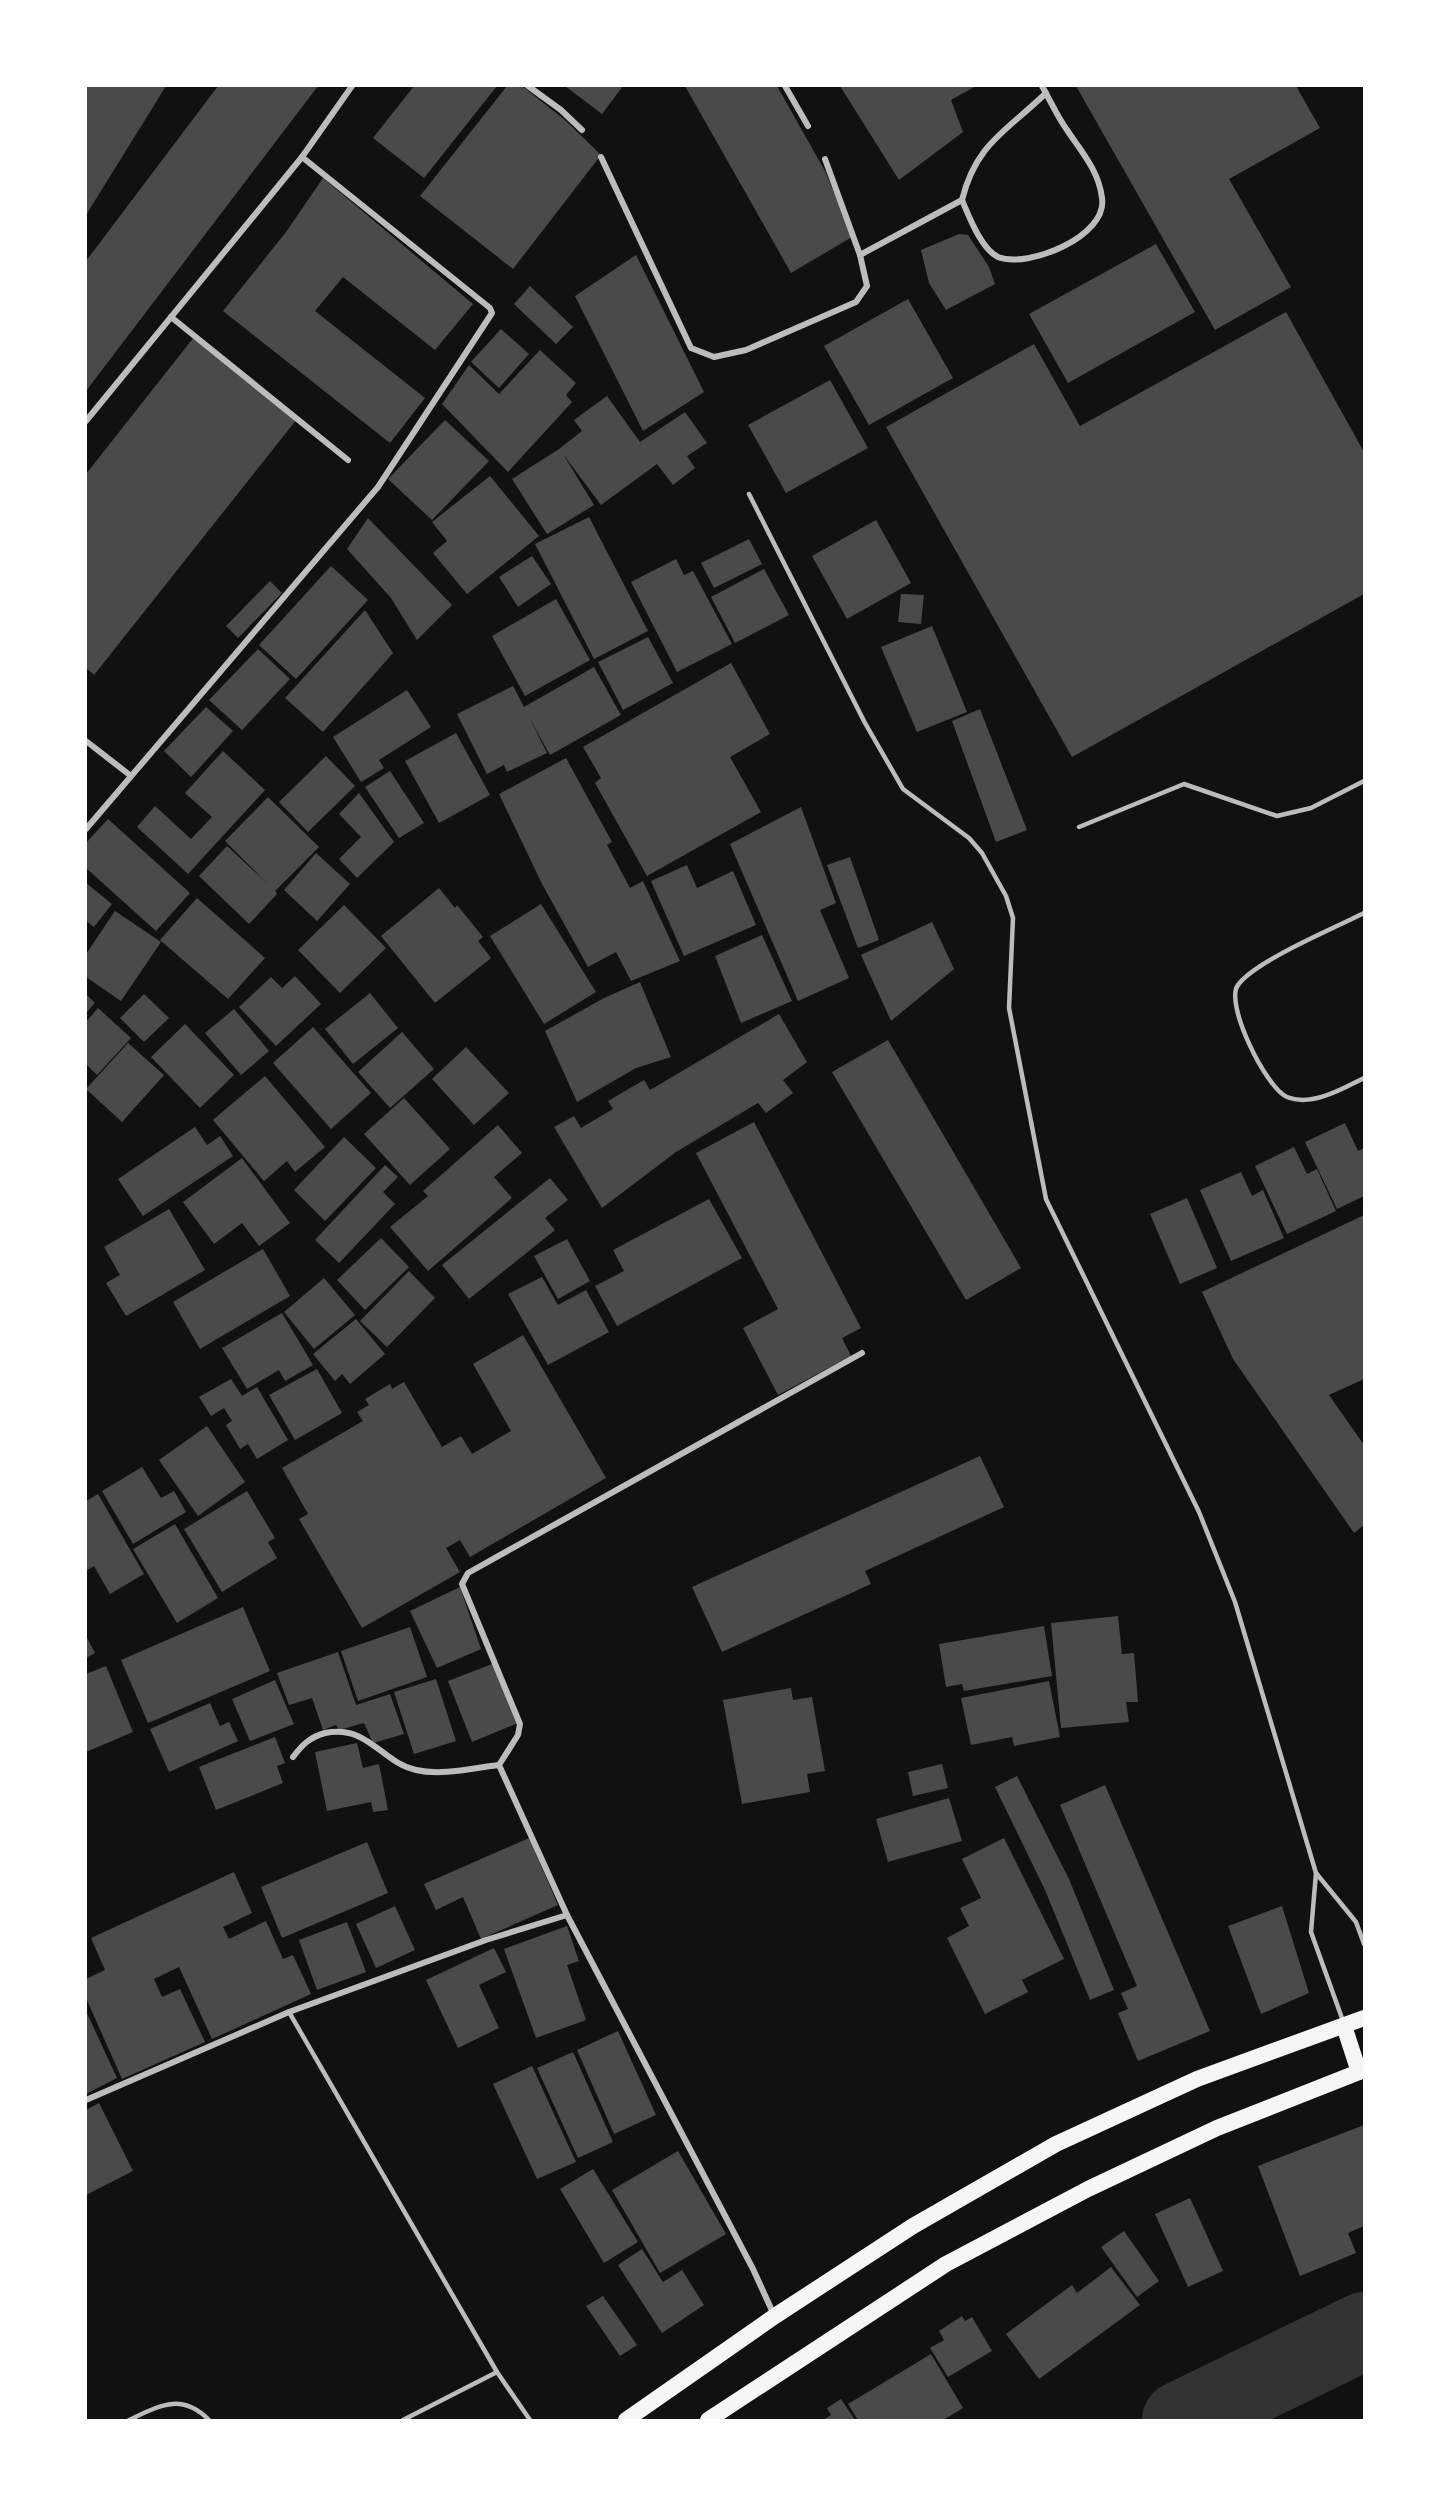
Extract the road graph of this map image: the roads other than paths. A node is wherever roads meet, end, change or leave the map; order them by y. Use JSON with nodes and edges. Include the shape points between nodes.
{"nodes":[{"id":1,"x":352,"y":86,"type":"edge"},
{"id":2,"x":528,"y":86,"type":"edge"},
{"id":3,"x":785,"y":86,"type":"edge"},
{"id":4,"x":1042,"y":86,"type":"edge"},
{"id":5,"x":1046,"y":93,"type":"junction"},
{"id":6,"x":808,"y":126,"type":"dead end"},
{"id":7,"x":582,"y":130,"type":"dead end"},
{"id":8,"x":302,"y":157,"type":"junction"},
{"id":9,"x":601,"y":157,"type":"dead end"},
{"id":10,"x":825,"y":159,"type":"dead end"},
{"id":11,"x":962,"y":200,"type":"junction"},
{"id":12,"x":860,"y":255,"type":"junction"},
{"id":13,"x":171,"y":317,"type":"junction"},
{"id":14,"x":86,"y":421,"type":"edge"},
{"id":15,"x":348,"y":460,"type":"dead end"},
{"id":16,"x":749,"y":494,"type":"dead end"},
{"id":17,"x":86,"y":741,"type":"edge"},
{"id":18,"x":131,"y":776,"type":"junction"},
{"id":19,"x":1365,"y":781,"type":"edge"},
{"id":20,"x":1079,"y":827,"type":"dead end"},
{"id":21,"x":86,"y":829,"type":"edge"},
{"id":22,"x":1365,"y":913,"type":"edge"},
{"id":23,"x":1365,"y":1078,"type":"edge"},
{"id":24,"x":862,"y":1353,"type":"dead end"},
{"id":25,"x":293,"y":1757,"type":"dead end"},
{"id":26,"x":499,"y":1765,"type":"junction"},
{"id":27,"x":1316,"y":1873,"type":"junction"},
{"id":28,"x":567,"y":1915,"type":"junction"},
{"id":29,"x":1365,"y":1944,"type":"edge"},
{"id":30,"x":289,"y":2012,"type":"junction"},
{"id":31,"x":1365,"y":2018,"type":"edge"},
{"id":32,"x":1344,"y":2026,"type":"junction"},
{"id":33,"x":1362,"y":2071,"type":"edge"},
{"id":34,"x":86,"y":2100,"type":"edge"},
{"id":35,"x":775,"y":2316,"type":"junction"},
{"id":36,"x":497,"y":2372,"type":"junction"},
{"id":37,"x":129,"y":2421,"type":"edge"},
{"id":38,"x":209,"y":2421,"type":"edge"},
{"id":39,"x":403,"y":2421,"type":"edge"},
{"id":40,"x":530,"y":2421,"type":"edge"},
{"id":41,"x":626,"y":2421,"type":"edge"},
{"id":42,"x":708,"y":2421,"type":"edge"}],
"edges":[{"from":1,"to":8,"type":"street"},
{"from":2,"to":7,"type":"street"},
{"from":3,"to":6,"type":"street"},
{"from":4,"to":5,"type":"street"},
{"from":5,"to":11,"type":"street","via":[[987,146]]},
{"from":5,"to":11,"type":"street","via":[[1098,181],[1102,210],[1091,227],[1077,240],[1046,253],[1007,259],[997,256],[983,242]]},
{"from":8,"to":13,"type":"street"},
{"from":8,"to":18,"type":"street","via":[[492,313],[378,487]]},
{"from":9,"to":12,"type":"street","via":[[691,348],[714,357],[746,350],[856,302],[867,286]]},
{"from":10,"to":12,"type":"street"},
{"from":11,"to":12,"type":"street"},
{"from":13,"to":14,"type":"street"},
{"from":13,"to":15,"type":"street"},
{"from":16,"to":27,"type":"lane","via":[[865,723],[903,789],[969,838],[982,852],[1006,896],[1013,918],[1009,1008],[1046,1199],[1194,1503],[1235,1602]]},
{"from":17,"to":18,"type":"street"},
{"from":18,"to":21,"type":"street"},
{"from":19,"to":20,"type":"lane","via":[[1311,808],[1277,816],[1184,784]]},
{"from":22,"to":23,"type":"lane","via":[[1252,971],[1236,987],[1234,1004],[1258,1064],[1286,1097],[1299,1100],[1325,1096]]},
{"from":24,"to":26,"type":"street","via":[[468,1573],[462,1584],[519,1724],[518,1735]]},
{"from":25,"to":26,"type":"street","via":[[303,1743],[337,1731],[367,1740],[415,1770],[450,1771]]},
{"from":26,"to":28,"type":"street"},
{"from":27,"to":29,"type":"lane","via":[[1356,1922]]},
{"from":27,"to":32,"type":"lane","via":[[1311,1932]]},
{"from":28,"to":30,"type":"street","via":[[486,1940]]},
{"from":28,"to":35,"type":"street"},
{"from":30,"to":34,"type":"street"},
{"from":30,"to":36,"type":"lane"},
{"from":31,"to":32,"type":"highway"},
{"from":32,"to":33,"type":"highway"},
{"from":32,"to":35,"type":"highway","via":[[1197,2079],[1056,2144],[913,2226]]},
{"from":33,"to":42,"type":"highway","via":[[1217,2128],[1088,2189],[946,2264]]},
{"from":35,"to":41,"type":"highway"},
{"from":36,"to":39,"type":"lane"},
{"from":36,"to":40,"type":"lane"},
{"from":37,"to":38,"type":"lane","via":[[162,2404],[179,2403],[196,2409]]}]}
